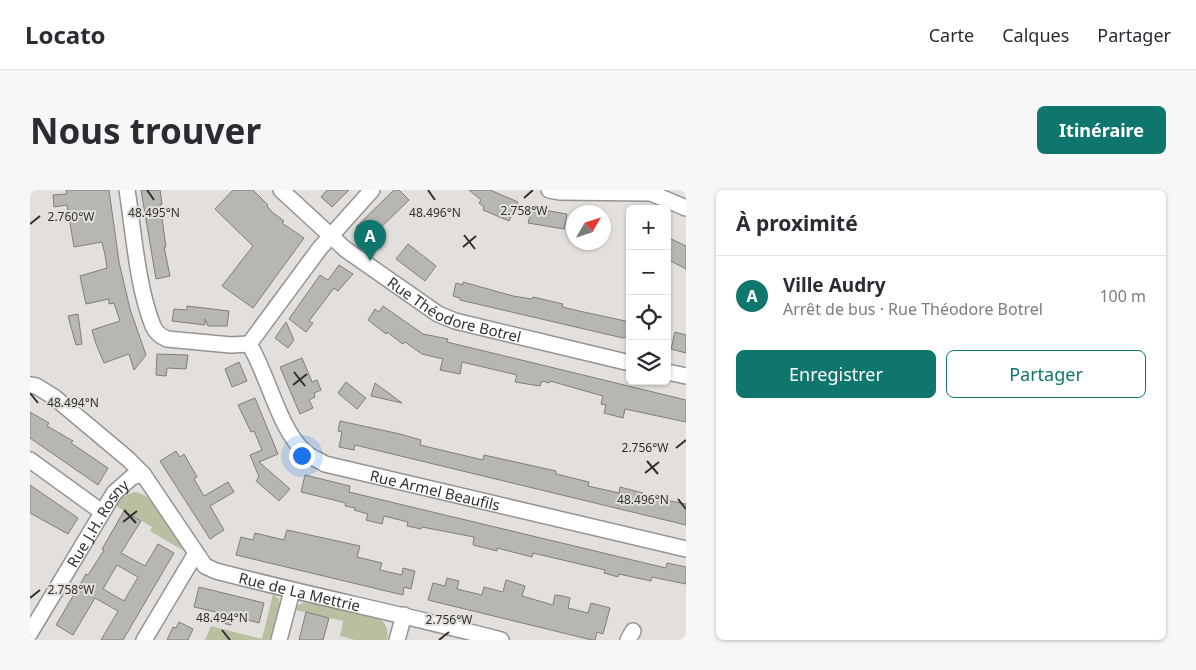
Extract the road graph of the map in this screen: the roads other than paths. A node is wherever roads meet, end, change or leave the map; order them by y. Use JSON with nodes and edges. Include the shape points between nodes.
{"nodes":[{"id":1,"x":126,"y":190,"type":"edge"},
{"id":2,"x":281,"y":190,"type":"edge"},
{"id":3,"x":372,"y":190,"type":"edge"},
{"id":4,"x":549,"y":190,"type":"edge"},
{"id":5,"x":686,"y":208,"type":"edge"},
{"id":6,"x":330,"y":236,"type":"junction"},
{"id":7,"x":249,"y":344,"type":"junction"},
{"id":8,"x":626,"y":361,"type":"edge"},
{"id":9,"x":671,"y":373,"type":"edge"},
{"id":10,"x":686,"y":376,"type":"edge"},
{"id":11,"x":30,"y":385,"type":"edge"},
{"id":12,"x":30,"y":460,"type":"edge"},
{"id":13,"x":143,"y":474,"type":"junction"},
{"id":14,"x":102,"y":512,"type":"junction"},
{"id":15,"x":686,"y":549,"type":"edge"},
{"id":16,"x":196,"y":553,"type":"junction"},
{"id":17,"x":292,"y":591,"type":"junction"},
{"id":18,"x":404,"y":615,"type":"junction"},
{"id":19,"x":30,"y":633,"type":"edge"},
{"id":20,"x":144,"y":640,"type":"edge"},
{"id":21,"x":279,"y":640,"type":"edge"},
{"id":22,"x":397,"y":640,"type":"edge"},
{"id":23,"x":502,"y":640,"type":"edge"}],
"edges":[{"from":1,"to":7,"type":"street","via":[[144,293],[159,335],[167,339]]},
{"from":2,"to":6,"type":"street","name":"Rue Théodore Botrel"},
{"from":3,"to":6,"type":"street"},
{"from":4,"to":5,"type":"street","via":[[651,193]]},
{"from":6,"to":7,"type":"street"},
{"from":6,"to":8,"type":"street","name":"Rue Théodore Botrel","via":[[438,314]]},
{"from":7,"to":15,"type":"street","name":"Rue Armel Beaufils","via":[[290,436],[305,452],[325,464]]},
{"from":9,"to":10,"type":"street"},
{"from":11,"to":13,"type":"street","name":"Rue de La Mettrie","via":[[54,397]]},
{"from":12,"to":14,"type":"street"},
{"from":13,"to":14,"type":"street","name":"Rue J.H. Rosny","via":[[123,484]]},
{"from":13,"to":16,"type":"street","name":"Rue de La Mettrie"},
{"from":14,"to":19,"type":"street","name":"Rue J.H. Rosny"},
{"from":16,"to":17,"type":"street","name":"Rue de La Mettrie","via":[[205,566],[216,571]]},
{"from":16,"to":20,"type":"street"},
{"from":17,"to":18,"type":"street","name":"Rue de La Mettrie"},
{"from":17,"to":21,"type":"street"},
{"from":18,"to":22,"type":"street"},
{"from":18,"to":23,"type":"street","name":"Rue de La Mettrie"}]}
